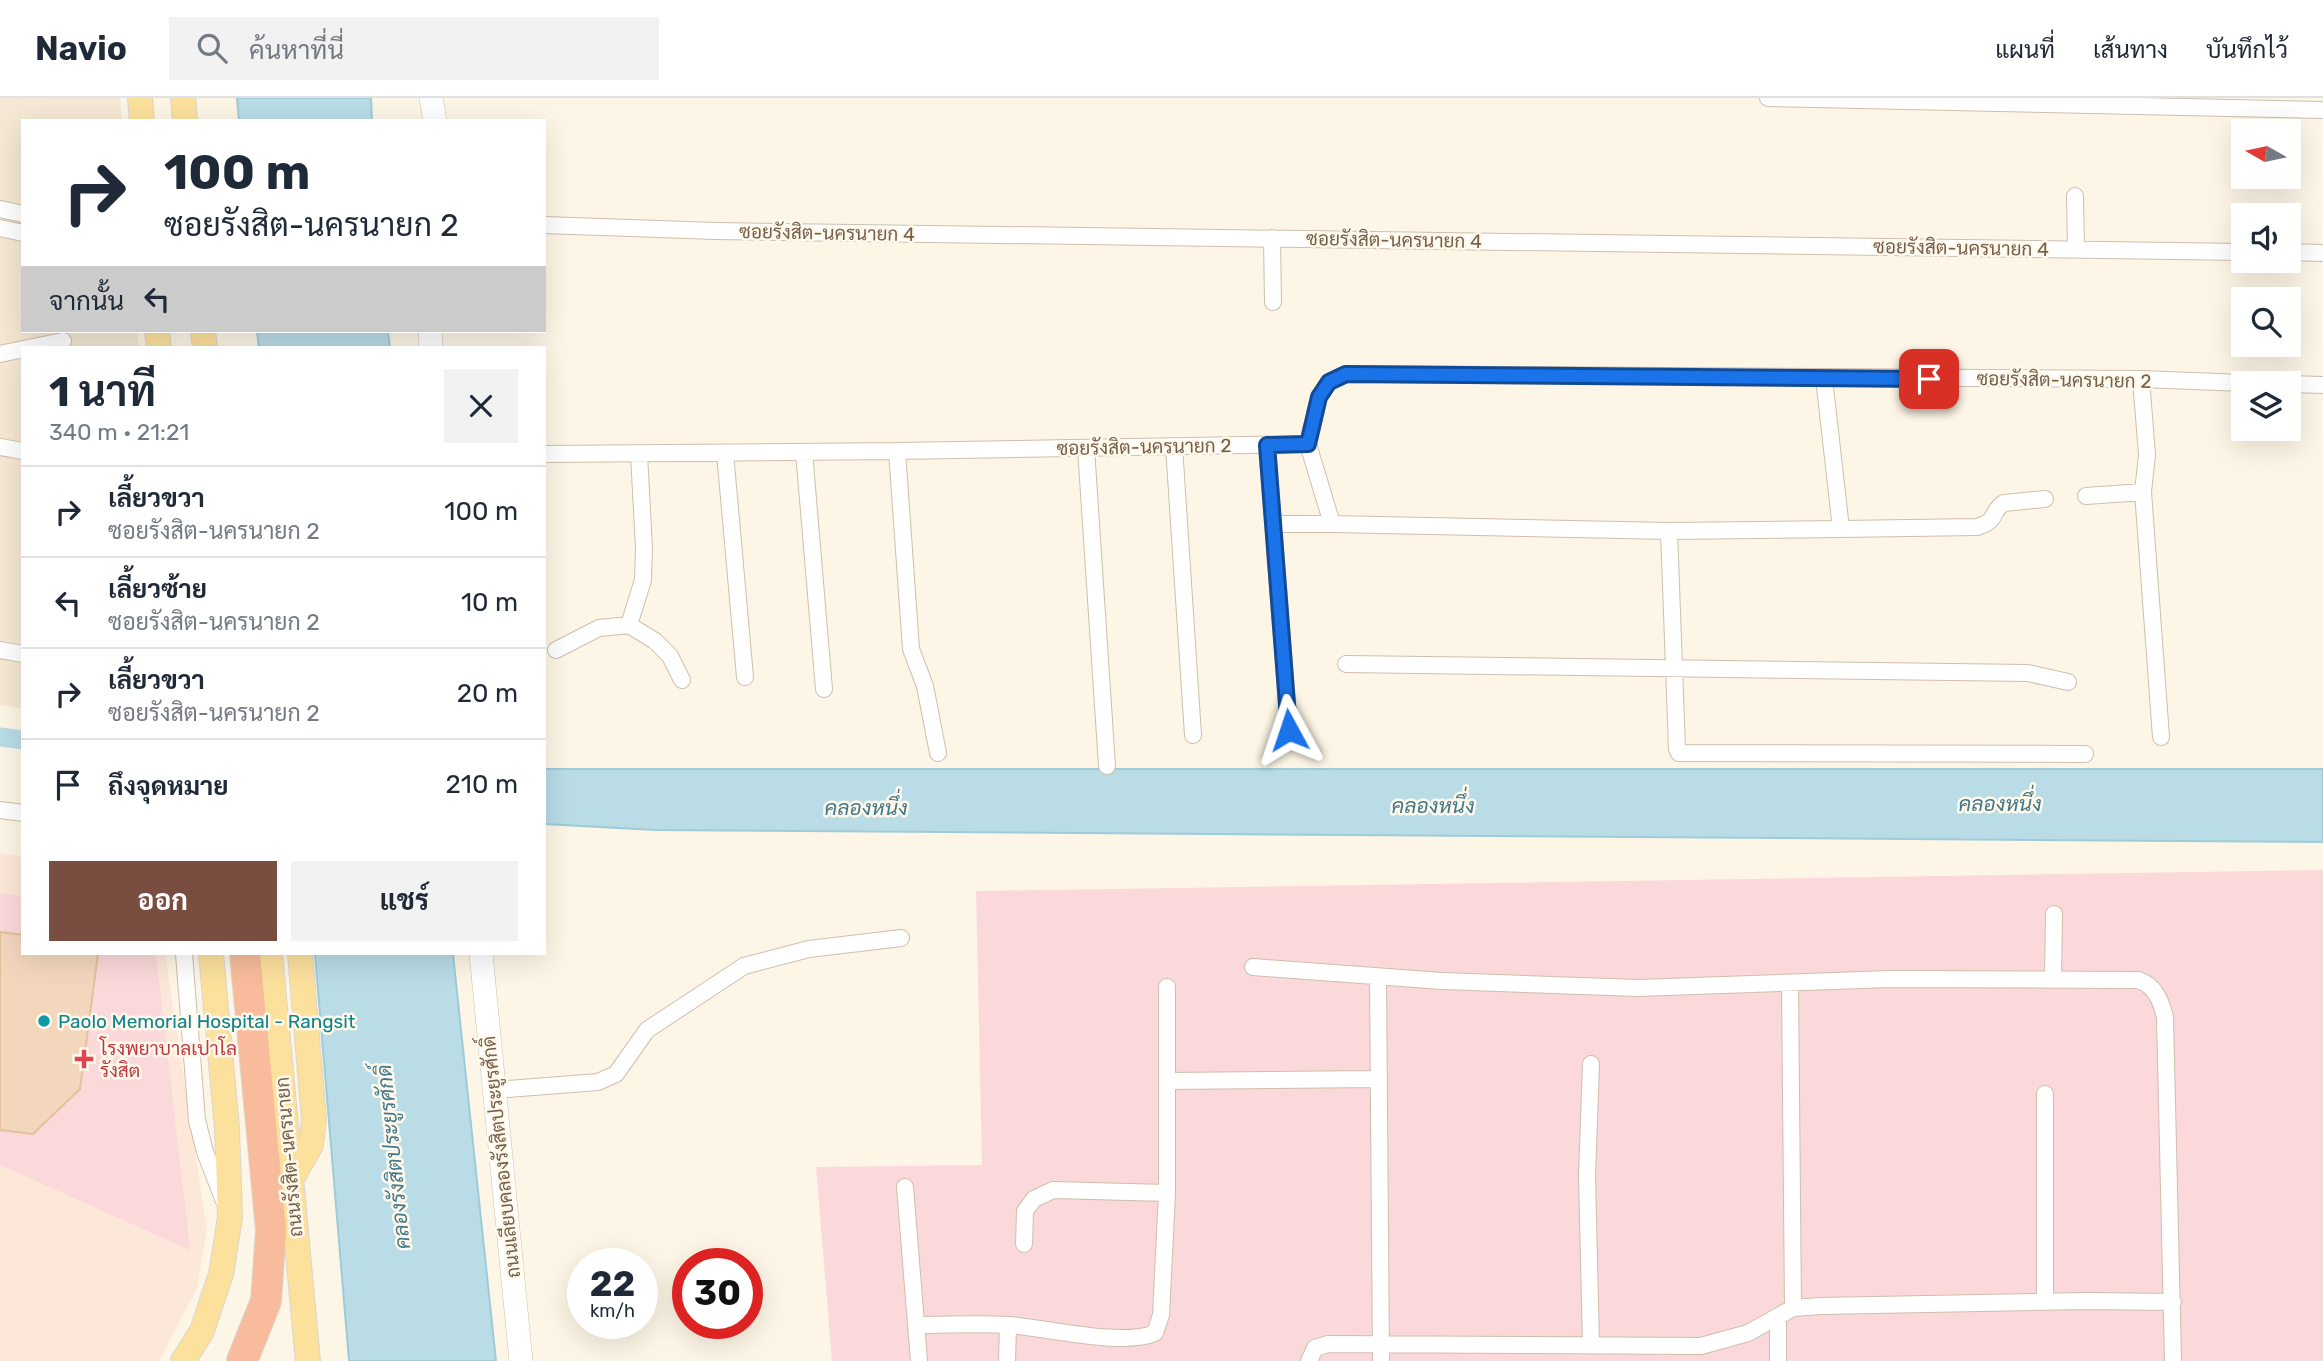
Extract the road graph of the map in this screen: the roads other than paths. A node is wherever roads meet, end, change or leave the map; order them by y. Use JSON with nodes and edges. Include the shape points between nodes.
{"nodes":[{"id":1,"x":140,"y":98,"type":"edge"},
{"id":2,"x":183,"y":98,"type":"edge"},
{"id":3,"x":431,"y":98,"type":"edge"},
{"id":4,"x":1768,"y":98,"type":"edge"},
{"id":5,"x":2323,"y":110,"type":"edge"},
{"id":6,"x":142,"y":119,"type":"edge"},
{"id":7,"x":185,"y":119,"type":"edge"},
{"id":8,"x":435,"y":119,"type":"edge"},
{"id":9,"x":2075,"y":196,"type":"dead end"},
{"id":10,"x":0,"y":209,"type":"edge"},
{"id":11,"x":21,"y":214,"type":"edge"},
{"id":12,"x":546,"y":225,"type":"edge"},
{"id":13,"x":0,"y":228,"type":"edge"},
{"id":14,"x":21,"y":233,"type":"edge"},
{"id":15,"x":1272,"y":238,"type":"junction"},
{"id":16,"x":2076,"y":249,"type":"junction"},
{"id":17,"x":2231,"y":252,"type":"edge"},
{"id":18,"x":2301,"y":252,"type":"edge"},
{"id":19,"x":2323,"y":253,"type":"edge"},
{"id":20,"x":1273,"y":302,"type":"dead end"},
{"id":21,"x":63,"y":341,"type":"dead end"},
{"id":22,"x":34,"y":346,"type":"edge"},
{"id":23,"x":21,"y":348,"type":"edge"},
{"id":24,"x":0,"y":354,"type":"edge"},
{"id":25,"x":1824,"y":378,"type":"junction"},
{"id":26,"x":2141,"y":379,"type":"junction"},
{"id":27,"x":2231,"y":382,"type":"edge"},
{"id":28,"x":2301,"y":384,"type":"edge"},
{"id":29,"x":2323,"y":385,"type":"edge"},
{"id":30,"x":1308,"y":444,"type":"junction"},
{"id":31,"x":1267,"y":445,"type":"junction"},
{"id":32,"x":1174,"y":446,"type":"junction"},
{"id":33,"x":0,"y":447,"type":"edge"},
{"id":34,"x":1086,"y":447,"type":"junction"},
{"id":35,"x":21,"y":452,"type":"edge"},
{"id":36,"x":804,"y":452,"type":"junction"},
{"id":37,"x":897,"y":452,"type":"junction"},
{"id":38,"x":724,"y":453,"type":"junction"},
{"id":39,"x":546,"y":454,"type":"edge"},
{"id":40,"x":639,"y":454,"type":"junction"},
{"id":41,"x":2143,"y":492,"type":"junction"},
{"id":42,"x":2086,"y":496,"type":"dead end"},
{"id":43,"x":2045,"y":499,"type":"dead end"},
{"id":44,"x":1273,"y":524,"type":"junction"},
{"id":45,"x":1332,"y":524,"type":"junction"},
{"id":46,"x":1841,"y":529,"type":"junction"},
{"id":47,"x":1669,"y":531,"type":"junction"},
{"id":48,"x":629,"y":625,"type":"junction"},
{"id":49,"x":0,"y":650,"type":"edge"},
{"id":50,"x":556,"y":650,"type":"dead end"},
{"id":51,"x":21,"y":654,"type":"edge"},
{"id":52,"x":1346,"y":664,"type":"dead end"},
{"id":53,"x":1673,"y":668,"type":"junction"},
{"id":54,"x":745,"y":677,"type":"dead end"},
{"id":55,"x":682,"y":680,"type":"dead end"},
{"id":56,"x":2068,"y":682,"type":"dead end"},
{"id":57,"x":824,"y":689,"type":"dead end"},
{"id":58,"x":1289,"y":730,"type":"dead end"},
{"id":59,"x":1193,"y":735,"type":"dead end"},
{"id":60,"x":2161,"y":737,"type":"dead end"},
{"id":61,"x":938,"y":753,"type":"dead end"},
{"id":62,"x":2085,"y":754,"type":"dead end"},
{"id":63,"x":1107,"y":766,"type":"dead end"},
{"id":64,"x":0,"y":810,"type":"edge"},
{"id":65,"x":21,"y":813,"type":"edge"},
{"id":66,"x":2054,"y":914,"type":"dead end"},
{"id":67,"x":901,"y":939,"type":"dead end"},
{"id":68,"x":184,"y":955,"type":"edge"},
{"id":69,"x":211,"y":955,"type":"edge"},
{"id":70,"x":245,"y":955,"type":"edge"},
{"id":71,"x":270,"y":955,"type":"edge"},
{"id":72,"x":300,"y":955,"type":"edge"},
{"id":73,"x":481,"y":955,"type":"edge"},
{"id":74,"x":1253,"y":967,"type":"dead end"},
{"id":75,"x":1378,"y":977,"type":"junction"},
{"id":76,"x":2053,"y":980,"type":"junction"},
{"id":77,"x":1790,"y":984,"type":"junction"},
{"id":78,"x":1167,"y":987,"type":"dead end"},
{"id":79,"x":1591,"y":1064,"type":"dead end"},
{"id":80,"x":1377,"y":1079,"type":"junction"},
{"id":81,"x":1168,"y":1082,"type":"junction"},
{"id":82,"x":494,"y":1090,"type":"junction"},
{"id":83,"x":2045,"y":1094,"type":"dead end"},
{"id":84,"x":291,"y":1180,"type":"junction"},
{"id":85,"x":905,"y":1187,"type":"dead end"},
{"id":86,"x":1167,"y":1193,"type":"junction"},
{"id":87,"x":294,"y":1216,"type":"junction"},
{"id":88,"x":230,"y":1217,"type":"junction"},
{"id":89,"x":1024,"y":1244,"type":"dead end"},
{"id":90,"x":2045,"y":1302,"type":"junction"},
{"id":91,"x":2174,"y":1302,"type":"junction"},
{"id":92,"x":1793,"y":1308,"type":"junction"},
{"id":93,"x":1778,"y":1317,"type":"junction"},
{"id":94,"x":916,"y":1325,"type":"junction"},
{"id":95,"x":1008,"y":1325,"type":"junction"},
{"id":96,"x":1591,"y":1345,"type":"junction"},
{"id":97,"x":1380,"y":1353,"type":"edge"},
{"id":98,"x":183,"y":1361,"type":"edge"},
{"id":99,"x":242,"y":1361,"type":"edge"},
{"id":100,"x":290,"y":1361,"type":"edge"},
{"id":101,"x":308,"y":1361,"type":"edge"},
{"id":102,"x":521,"y":1361,"type":"edge"},
{"id":103,"x":919,"y":1361,"type":"edge"},
{"id":104,"x":1007,"y":1361,"type":"edge"},
{"id":105,"x":1309,"y":1361,"type":"edge"},
{"id":106,"x":1778,"y":1361,"type":"edge"},
{"id":107,"x":2174,"y":1361,"type":"edge"}],
"edges":[{"from":1,"to":6,"type":"main road"},
{"from":2,"to":7,"type":"main road"},
{"from":3,"to":8,"type":"street"},
{"from":4,"to":5,"type":"street"},
{"from":9,"to":16,"type":"street"},
{"from":10,"to":11,"type":"street"},
{"from":12,"to":15,"type":"street","name":"ซอยรังสิต-นครนายก 4"},
{"from":13,"to":14,"type":"street"},
{"from":15,"to":16,"type":"street","name":"ซอยรังสิต-นครนายก 4"},
{"from":15,"to":20,"type":"street"},
{"from":16,"to":17,"type":"street","name":"ซอยรังสิต-นครนายก 4"},
{"from":18,"to":19,"type":"street"},
{"from":21,"to":22,"type":"street"},
{"from":23,"to":24,"type":"street"},
{"from":25,"to":26,"type":"street","name":"ซอยรังสิต-นครนายก 2"},
{"from":25,"to":30,"type":"street","name":"ซอยรังสิต-นครนายก 2","via":[[1346,374],[1329,382],[1319,397]]},
{"from":25,"to":46,"type":"street"},
{"from":26,"to":27,"type":"street","name":"ซอยรังสิต-นครนายก 2"},
{"from":26,"to":41,"type":"street","via":[[2147,455]]},
{"from":28,"to":29,"type":"street"},
{"from":30,"to":31,"type":"street","name":"ซอยรังสิต-นครนายก 2"},
{"from":30,"to":45,"type":"street"},
{"from":31,"to":32,"type":"street","name":"ซอยรังสิต-นครนายก 2"},
{"from":31,"to":44,"type":"street"},
{"from":32,"to":34,"type":"street","name":"ซอยรังสิต-นครนายก 2"},
{"from":32,"to":59,"type":"street"},
{"from":33,"to":35,"type":"street"},
{"from":34,"to":37,"type":"street","name":"ซอยรังสิต-นครนายก 2"},
{"from":34,"to":63,"type":"street"},
{"from":36,"to":37,"type":"street","name":"ซอยรังสิต-นครนายก 2"},
{"from":36,"to":38,"type":"street","name":"ซอยรังสิต-นครนายก 2"},
{"from":36,"to":57,"type":"street"},
{"from":37,"to":61,"type":"street","via":[[911,649],[925,686]]},
{"from":38,"to":40,"type":"street","name":"ซอยรังสิต-นครนายก 2"},
{"from":38,"to":54,"type":"street"},
{"from":39,"to":40,"type":"street","name":"ซอยรังสิต-นครนายก 2"},
{"from":40,"to":48,"type":"street","via":[[644,548],[642,580]]},
{"from":41,"to":42,"type":"street"},
{"from":41,"to":60,"type":"street"},
{"from":43,"to":46,"type":"street","via":[[2004,503],[1994,519],[1977,527]]},
{"from":44,"to":45,"type":"street"},
{"from":44,"to":58,"type":"street"},
{"from":45,"to":47,"type":"street"},
{"from":46,"to":47,"type":"street"},
{"from":47,"to":53,"type":"street"},
{"from":48,"to":50,"type":"street","via":[[599,628]]},
{"from":48,"to":55,"type":"street","via":[[670,656]]},
{"from":49,"to":51,"type":"street"},
{"from":52,"to":53,"type":"street"},
{"from":53,"to":56,"type":"street","via":[[2028,673]]},
{"from":53,"to":62,"type":"street","via":[[1677,749],[1682,754]]},
{"from":64,"to":65,"type":"street"},
{"from":66,"to":76,"type":"street"},
{"from":67,"to":82,"type":"street","via":[[809,949],[744,966],[647,1030],[616,1074],[598,1082]]},
{"from":68,"to":88,"type":"street","via":[[197,1120]]},
{"from":69,"to":88,"type":"main road"},
{"from":70,"to":99,"type":"highway","via":[[271,1230],[266,1301]]},
{"from":71,"to":84,"type":"main road","name":"ถนนรังสิต-นครนายก"},
{"from":72,"to":84,"type":"main road","via":[[314,1120],[311,1145]]},
{"from":73,"to":82,"type":"street","name":"ถนนเลียบคลองรังสิตประยูรศักดิ์"},
{"from":74,"to":75,"type":"street"},
{"from":75,"to":77,"type":"street","via":[[1638,988]]},
{"from":75,"to":80,"type":"street"},
{"from":76,"to":77,"type":"street"},
{"from":76,"to":91,"type":"street","via":[[2138,980],[2146,982],[2161,1002]]},
{"from":77,"to":92,"type":"street"},
{"from":78,"to":81,"type":"street"},
{"from":79,"to":96,"type":"street","via":[[1587,1176]]},
{"from":80,"to":81,"type":"street"},
{"from":80,"to":97,"type":"street"},
{"from":81,"to":86,"type":"street"},
{"from":82,"to":102,"type":"street","name":"ถนนเลียบคลองรังสิตประยูรศักดิ์"},
{"from":83,"to":90,"type":"street"},
{"from":84,"to":87,"type":"main road","name":"ถนนรังสิต-นครนายก"},
{"from":85,"to":94,"type":"street"},
{"from":86,"to":89,"type":"street","via":[[1053,1190],[1034,1199],[1025,1211]]},
{"from":86,"to":95,"type":"street","via":[[1161,1315],[1155,1334],[1120,1338]]},
{"from":87,"to":100,"type":"main road"},
{"from":87,"to":101,"type":"main road","name":"ถนนรังสิต-นครนายก"},
{"from":88,"to":98,"type":"main road","via":[[221,1272],[202,1331]]},
{"from":90,"to":91,"type":"street"},
{"from":90,"to":92,"type":"street"},
{"from":91,"to":107,"type":"street"},
{"from":92,"to":93,"type":"street"},
{"from":93,"to":96,"type":"street","via":[[1701,1346]]},
{"from":93,"to":106,"type":"street"},
{"from":94,"to":95,"type":"street"},
{"from":94,"to":103,"type":"street"},
{"from":95,"to":104,"type":"street"},
{"from":96,"to":97,"type":"street"},
{"from":97,"to":105,"type":"street","via":[[1328,1344],[1315,1348]]}]}
